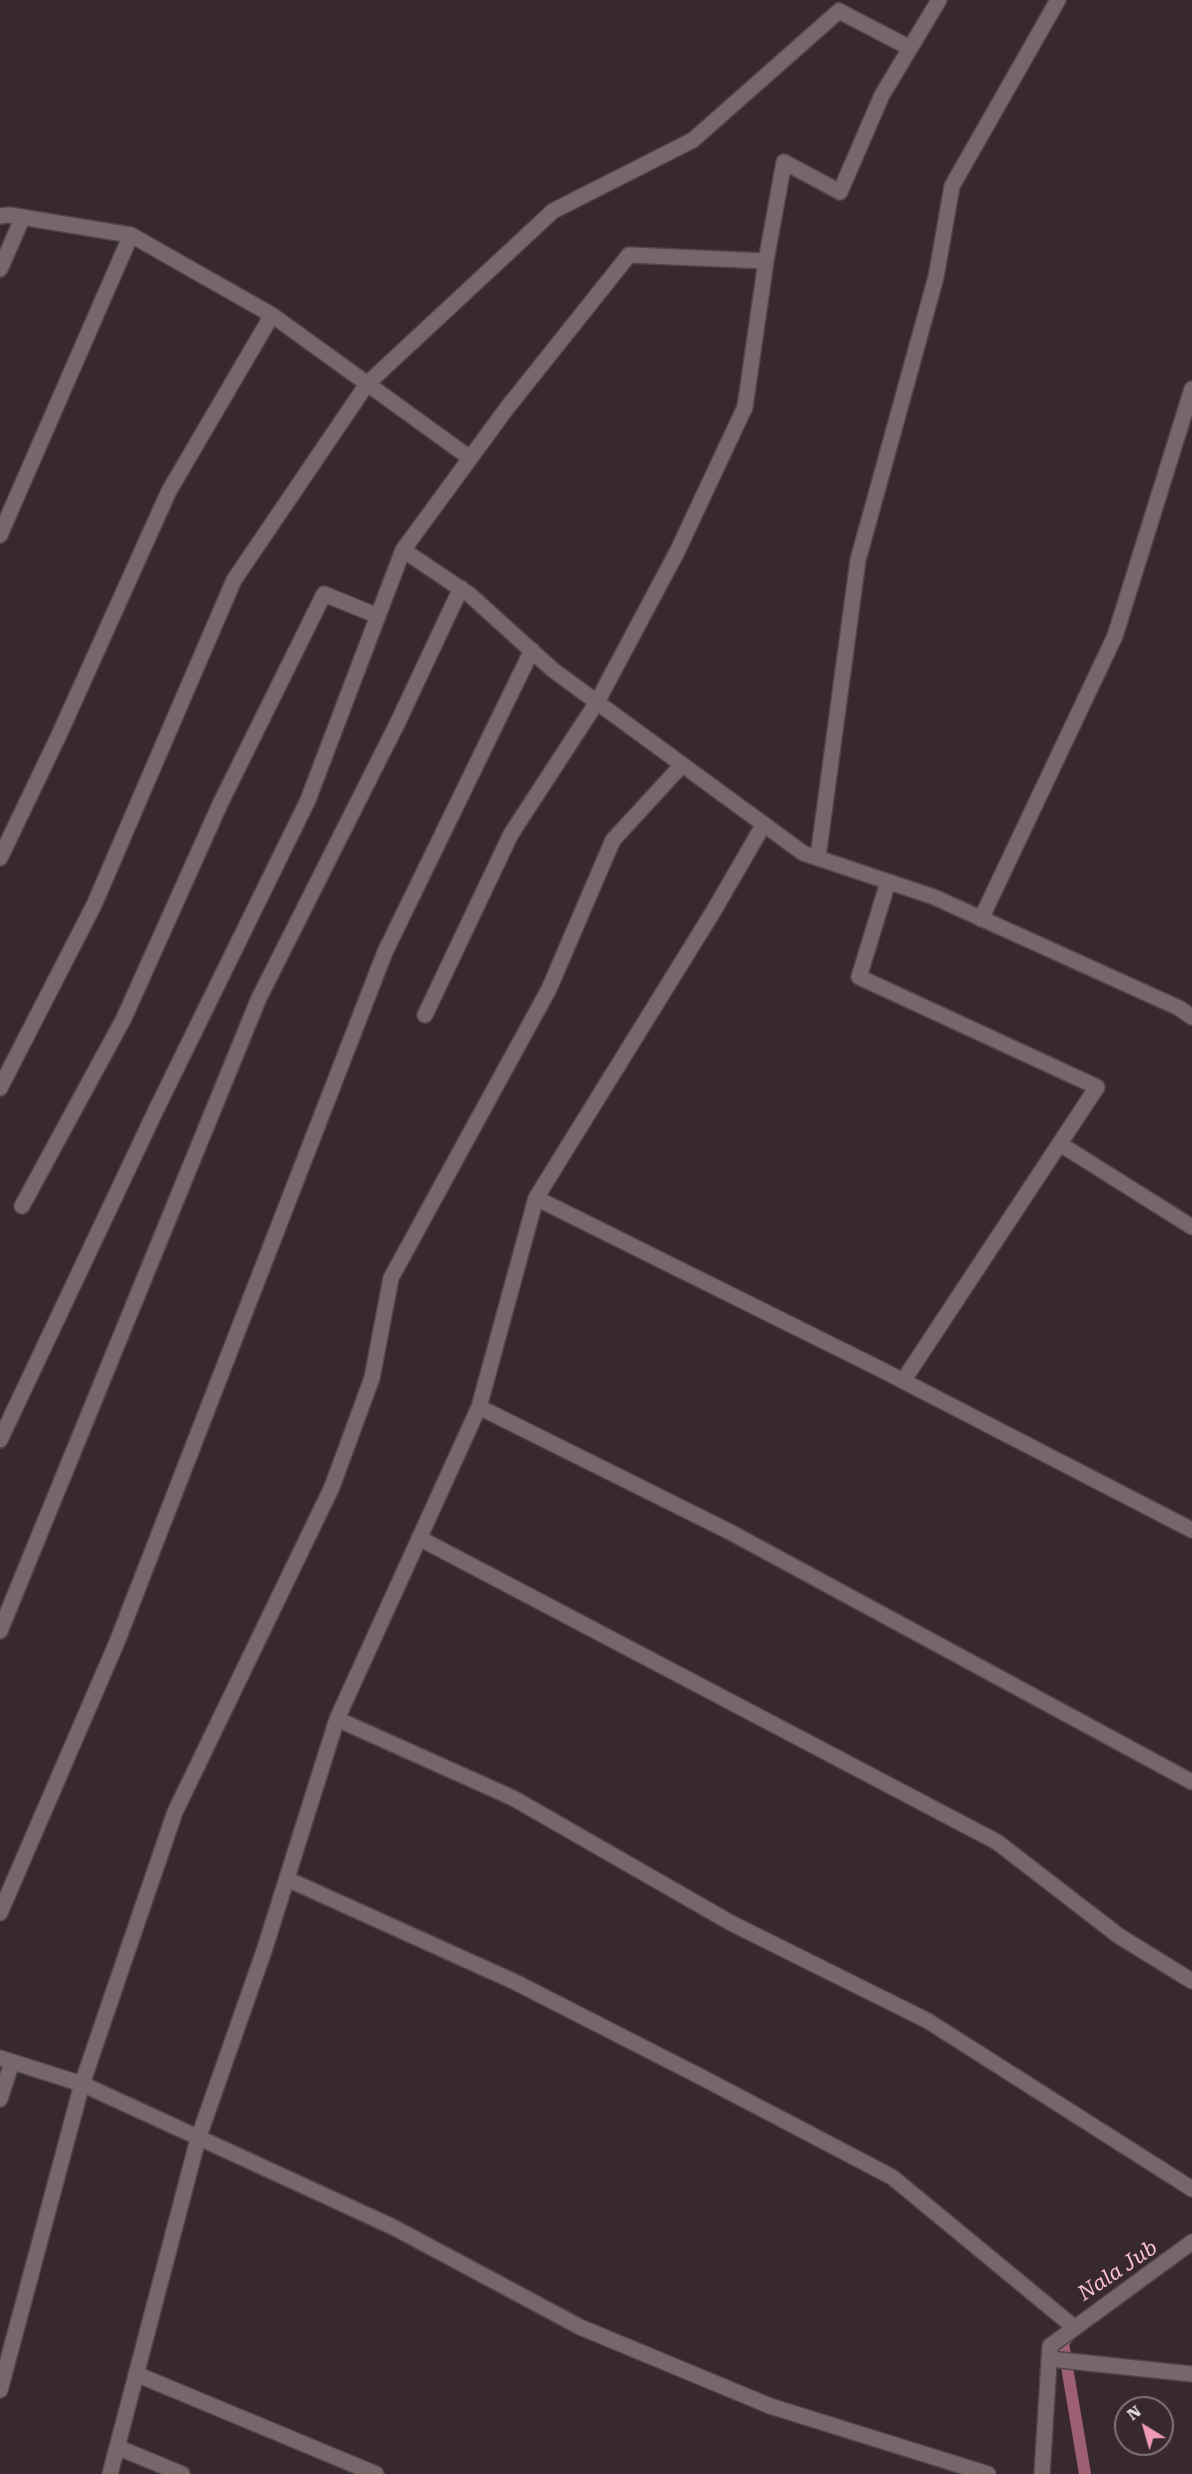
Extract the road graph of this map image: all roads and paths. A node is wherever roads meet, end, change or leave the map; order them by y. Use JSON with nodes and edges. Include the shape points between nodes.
{"nodes":[{"id":1,"x":939,"y":0,"type":"edge"},
{"id":2,"x":1058,"y":0,"type":"edge"},
{"id":3,"x":910,"y":48,"type":"junction"},
{"id":4,"x":0,"y":216,"type":"edge"},
{"id":5,"x":23,"y":218,"type":"junction"},
{"id":6,"x":131,"y":235,"type":"junction"},
{"id":7,"x":766,"y":261,"type":"junction"},
{"id":8,"x":0,"y":269,"type":"edge"},
{"id":9,"x":272,"y":315,"type":"junction"},
{"id":10,"x":367,"y":384,"type":"junction"},
{"id":11,"x":1192,"y":389,"type":"edge"},
{"id":12,"x":470,"y":458,"type":"junction"},
{"id":13,"x":0,"y":535,"type":"edge"},
{"id":14,"x":403,"y":550,"type":"junction"},
{"id":15,"x":461,"y":588,"type":"junction"},
{"id":16,"x":378,"y":616,"type":"junction"},
{"id":17,"x":532,"y":650,"type":"junction"},
{"id":18,"x":597,"y":702,"type":"junction"},
{"id":19,"x":682,"y":765,"type":"junction"},
{"id":20,"x":764,"y":824,"type":"junction"},
{"id":21,"x":818,"y":857,"type":"junction"},
{"id":22,"x":0,"y":858,"type":"edge"},
{"id":23,"x":888,"y":882,"type":"junction"},
{"id":24,"x":981,"y":919,"type":"junction"},
{"id":25,"x":425,"y":1015,"type":"dead end"},
{"id":26,"x":1192,"y":1017,"type":"edge"},
{"id":27,"x":0,"y":1088,"type":"edge"},
{"id":28,"x":1060,"y":1144,"type":"junction"},
{"id":29,"x":536,"y":1198,"type":"junction"},
{"id":30,"x":22,"y":1206,"type":"dead end"},
{"id":31,"x":1192,"y":1227,"type":"edge"},
{"id":32,"x":903,"y":1381,"type":"junction"},
{"id":33,"x":480,"y":1407,"type":"junction"},
{"id":34,"x":0,"y":1440,"type":"edge"},
{"id":35,"x":1192,"y":1530,"type":"edge"},
{"id":36,"x":420,"y":1538,"type":"junction"},
{"id":37,"x":0,"y":1631,"type":"edge"},
{"id":38,"x":337,"y":1719,"type":"junction"},
{"id":39,"x":1192,"y":1782,"type":"edge"},
{"id":40,"x":287,"y":1879,"type":"junction"},
{"id":41,"x":0,"y":1913,"type":"edge"},
{"id":42,"x":1192,"y":1981,"type":"edge"},
{"id":43,"x":6,"y":2060,"type":"edge"},
{"id":44,"x":82,"y":2084,"type":"junction"},
{"id":45,"x":0,"y":2099,"type":"edge"},
{"id":46,"x":198,"y":2139,"type":"junction"},
{"id":47,"x":1192,"y":2188,"type":"edge"},
{"id":48,"x":1192,"y":2241,"type":"edge"},
{"id":49,"x":1075,"y":2328,"type":"junction"},
{"id":50,"x":1050,"y":2359,"type":"junction"},
{"id":51,"x":136,"y":2374,"type":"junction"},
{"id":52,"x":1192,"y":2374,"type":"edge"},
{"id":53,"x":0,"y":2390,"type":"edge"},
{"id":54,"x":117,"y":2447,"type":"junction"},
{"id":55,"x":110,"y":2474,"type":"edge"},
{"id":56,"x":182,"y":2474,"type":"edge"},
{"id":57,"x":376,"y":2474,"type":"edge"},
{"id":58,"x":988,"y":2474,"type":"edge"},
{"id":59,"x":1042,"y":2474,"type":"edge"}],
"edges":[{"from":1,"to":3,"type":"street"},
{"from":2,"to":21,"type":"street","via":[[952,186],[936,277],[858,560]]},
{"from":3,"to":7,"type":"street","via":[[882,95],[840,192],[784,162]]},
{"from":3,"to":10,"type":"street","via":[[839,10],[693,140],[552,211]]},
{"from":4,"to":5,"type":"street"},
{"from":5,"to":6,"type":"street"},
{"from":5,"to":8,"type":"street"},
{"from":6,"to":9,"type":"street"},
{"from":6,"to":13,"type":"street"},
{"from":7,"to":12,"type":"street","via":[[629,255]]},
{"from":7,"to":18,"type":"street","via":[[745,407],[677,552]]},
{"from":9,"to":10,"type":"street"},
{"from":9,"to":22,"type":"street","via":[[169,491]]},
{"from":10,"to":12,"type":"street"},
{"from":10,"to":27,"type":"street","via":[[234,580],[94,905]]},
{"from":11,"to":24,"type":"street","via":[[1115,636]]},
{"from":12,"to":14,"type":"street"},
{"from":14,"to":15,"type":"street"},
{"from":14,"to":16,"type":"street"},
{"from":15,"to":17,"type":"street"},
{"from":15,"to":37,"type":"street","via":[[259,998]]},
{"from":16,"to":30,"type":"street","via":[[324,594],[221,802],[124,1018]]},
{"from":16,"to":34,"type":"street","via":[[308,800]]},
{"from":17,"to":18,"type":"street"},
{"from":17,"to":41,"type":"street","via":[[385,952],[117,1642]]},
{"from":18,"to":19,"type":"street"},
{"from":18,"to":25,"type":"street","via":[[511,834]]},
{"from":19,"to":20,"type":"street"},
{"from":19,"to":44,"type":"street","via":[[613,840],[549,989],[391,1278],[372,1378],[332,1487],[176,1812]]},
{"from":20,"to":21,"type":"street","via":[[803,853]]},
{"from":20,"to":29,"type":"street"},
{"from":21,"to":23,"type":"street"},
{"from":23,"to":24,"type":"street","via":[[934,897]]},
{"from":23,"to":28,"type":"street","via":[[859,976],[1097,1088]]},
{"from":24,"to":26,"type":"street"},
{"from":28,"to":31,"type":"street"},
{"from":28,"to":32,"type":"street"},
{"from":29,"to":32,"type":"street"},
{"from":29,"to":33,"type":"street"},
{"from":32,"to":35,"type":"street"},
{"from":33,"to":36,"type":"street"},
{"from":33,"to":39,"type":"street","via":[[730,1532]]},
{"from":36,"to":38,"type":"street"},
{"from":36,"to":42,"type":"street","via":[[997,1842],[1119,1936]]},
{"from":38,"to":40,"type":"street"},
{"from":38,"to":47,"type":"street","via":[[513,1798],[731,1923],[928,2021]]},
{"from":40,"to":46,"type":"street"},
{"from":40,"to":49,"type":"street","via":[[515,1982],[892,2177]]},
{"from":43,"to":44,"type":"street"},
{"from":43,"to":45,"type":"street"},
{"from":44,"to":46,"type":"street"},
{"from":44,"to":53,"type":"street"},
{"from":46,"to":51,"type":"street"},
{"from":46,"to":58,"type":"street","via":[[393,2227],[580,2327],[770,2406]]},
{"from":48,"to":49,"type":"street"},
{"from":49,"to":50,"type":"street","via":[[1050,2346]]},
{"from":50,"to":52,"type":"street"},
{"from":50,"to":59,"type":"street"},
{"from":51,"to":54,"type":"street"},
{"from":51,"to":57,"type":"street"},
{"from":54,"to":55,"type":"street"},
{"from":54,"to":56,"type":"street"}]}
